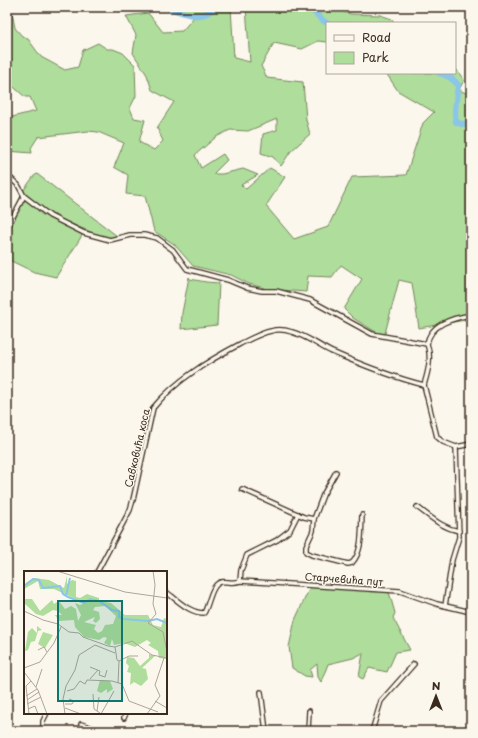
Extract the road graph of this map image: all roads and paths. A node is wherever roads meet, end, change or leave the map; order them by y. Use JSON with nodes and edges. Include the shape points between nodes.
{"nodes":[{"id":1,"x":7,"y":175,"type":"edge"},
{"id":2,"x":24,"y":196,"type":"junction"},
{"id":3,"x":7,"y":228,"type":"edge"},
{"id":4,"x":471,"y":315,"type":"edge"},
{"id":5,"x":427,"y":344,"type":"junction"},
{"id":6,"x":424,"y":385,"type":"junction"},
{"id":7,"x":471,"y":444,"type":"edge"},
{"id":8,"x":456,"y":447,"type":"junction"},
{"id":9,"x":336,"y":472,"type":"dead end"},
{"id":10,"x":242,"y":489,"type":"dead end"},
{"id":11,"x":417,"y":507,"type":"dead end"},
{"id":12,"x":298,"y":514,"type":"junction"},
{"id":13,"x":362,"y":515,"type":"dead end"},
{"id":14,"x":314,"y":519,"type":"junction"},
{"id":15,"x":459,"y":531,"type":"junction"},
{"id":16,"x":98,"y":571,"type":"edge"},
{"id":17,"x":240,"y":581,"type":"junction"},
{"id":18,"x":167,"y":593,"type":"edge"},
{"id":19,"x":445,"y":606,"type":"junction"},
{"id":20,"x":471,"y":612,"type":"edge"},
{"id":21,"x":414,"y":664,"type":"dead end"},
{"id":22,"x":262,"y":692,"type":"dead end"},
{"id":23,"x":309,"y":711,"type":"dead end"},
{"id":24,"x":46,"y":714,"type":"edge"},
{"id":25,"x":126,"y":714,"type":"edge"},
{"id":26,"x":124,"y":718,"type":"dead end"},
{"id":27,"x":81,"y":724,"type":"dead end"},
{"id":28,"x":43,"y":731,"type":"edge"},
{"id":29,"x":102,"y":731,"type":"edge"},
{"id":30,"x":266,"y":731,"type":"edge"},
{"id":31,"x":308,"y":731,"type":"edge"},
{"id":32,"x":372,"y":731,"type":"edge"}],
"edges":[{"from":1,"to":2,"type":"street","via":[[18,185]]},
{"from":2,"to":3,"type":"street"},
{"from":2,"to":5,"type":"street","via":[[50,216],[84,233],[110,240],[130,235],[157,238],[173,250],[187,269],[228,280],[246,288],[310,300],[372,334]]},
{"from":4,"to":5,"type":"street","via":[[437,326],[429,334]]},
{"from":5,"to":6,"type":"street","via":[[429,351]]},
{"from":6,"to":8,"type":"street","via":[[437,437]]},
{"from":6,"to":16,"type":"street","name":"Савковића коса","via":[[402,380],[331,352],[291,331],[270,331],[217,357],[179,381],[153,408],[134,500]]},
{"from":7,"to":8,"type":"street"},
{"from":8,"to":15,"type":"street"},
{"from":9,"to":14,"type":"street","name":"Старчевића пут","via":[[323,495]]},
{"from":10,"to":12,"type":"street"},
{"from":11,"to":15,"type":"street","via":[[443,526]]},
{"from":12,"to":14,"type":"street"},
{"from":12,"to":17,"type":"street","via":[[290,530],[277,540],[247,555]]},
{"from":13,"to":14,"type":"street","name":"Старчевића пут","via":[[358,556],[348,564],[306,552]]},
{"from":15,"to":19,"type":"street"},
{"from":17,"to":18,"type":"street","name":"Старчевића пут","via":[[217,584],[213,588],[204,613],[194,612]]},
{"from":17,"to":19,"type":"street","name":"Старчевића пут","via":[[400,591]]},
{"from":19,"to":20,"type":"street","name":"Старчевића пут"},
{"from":21,"to":32,"type":"street","via":[[381,701]]},
{"from":22,"to":30,"type":"street"},
{"from":23,"to":31,"type":"street"},
{"from":24,"to":28,"type":"street","via":[[43,721]]},
{"from":25,"to":26,"type":"street"},
{"from":27,"to":29,"type":"street"}]}
